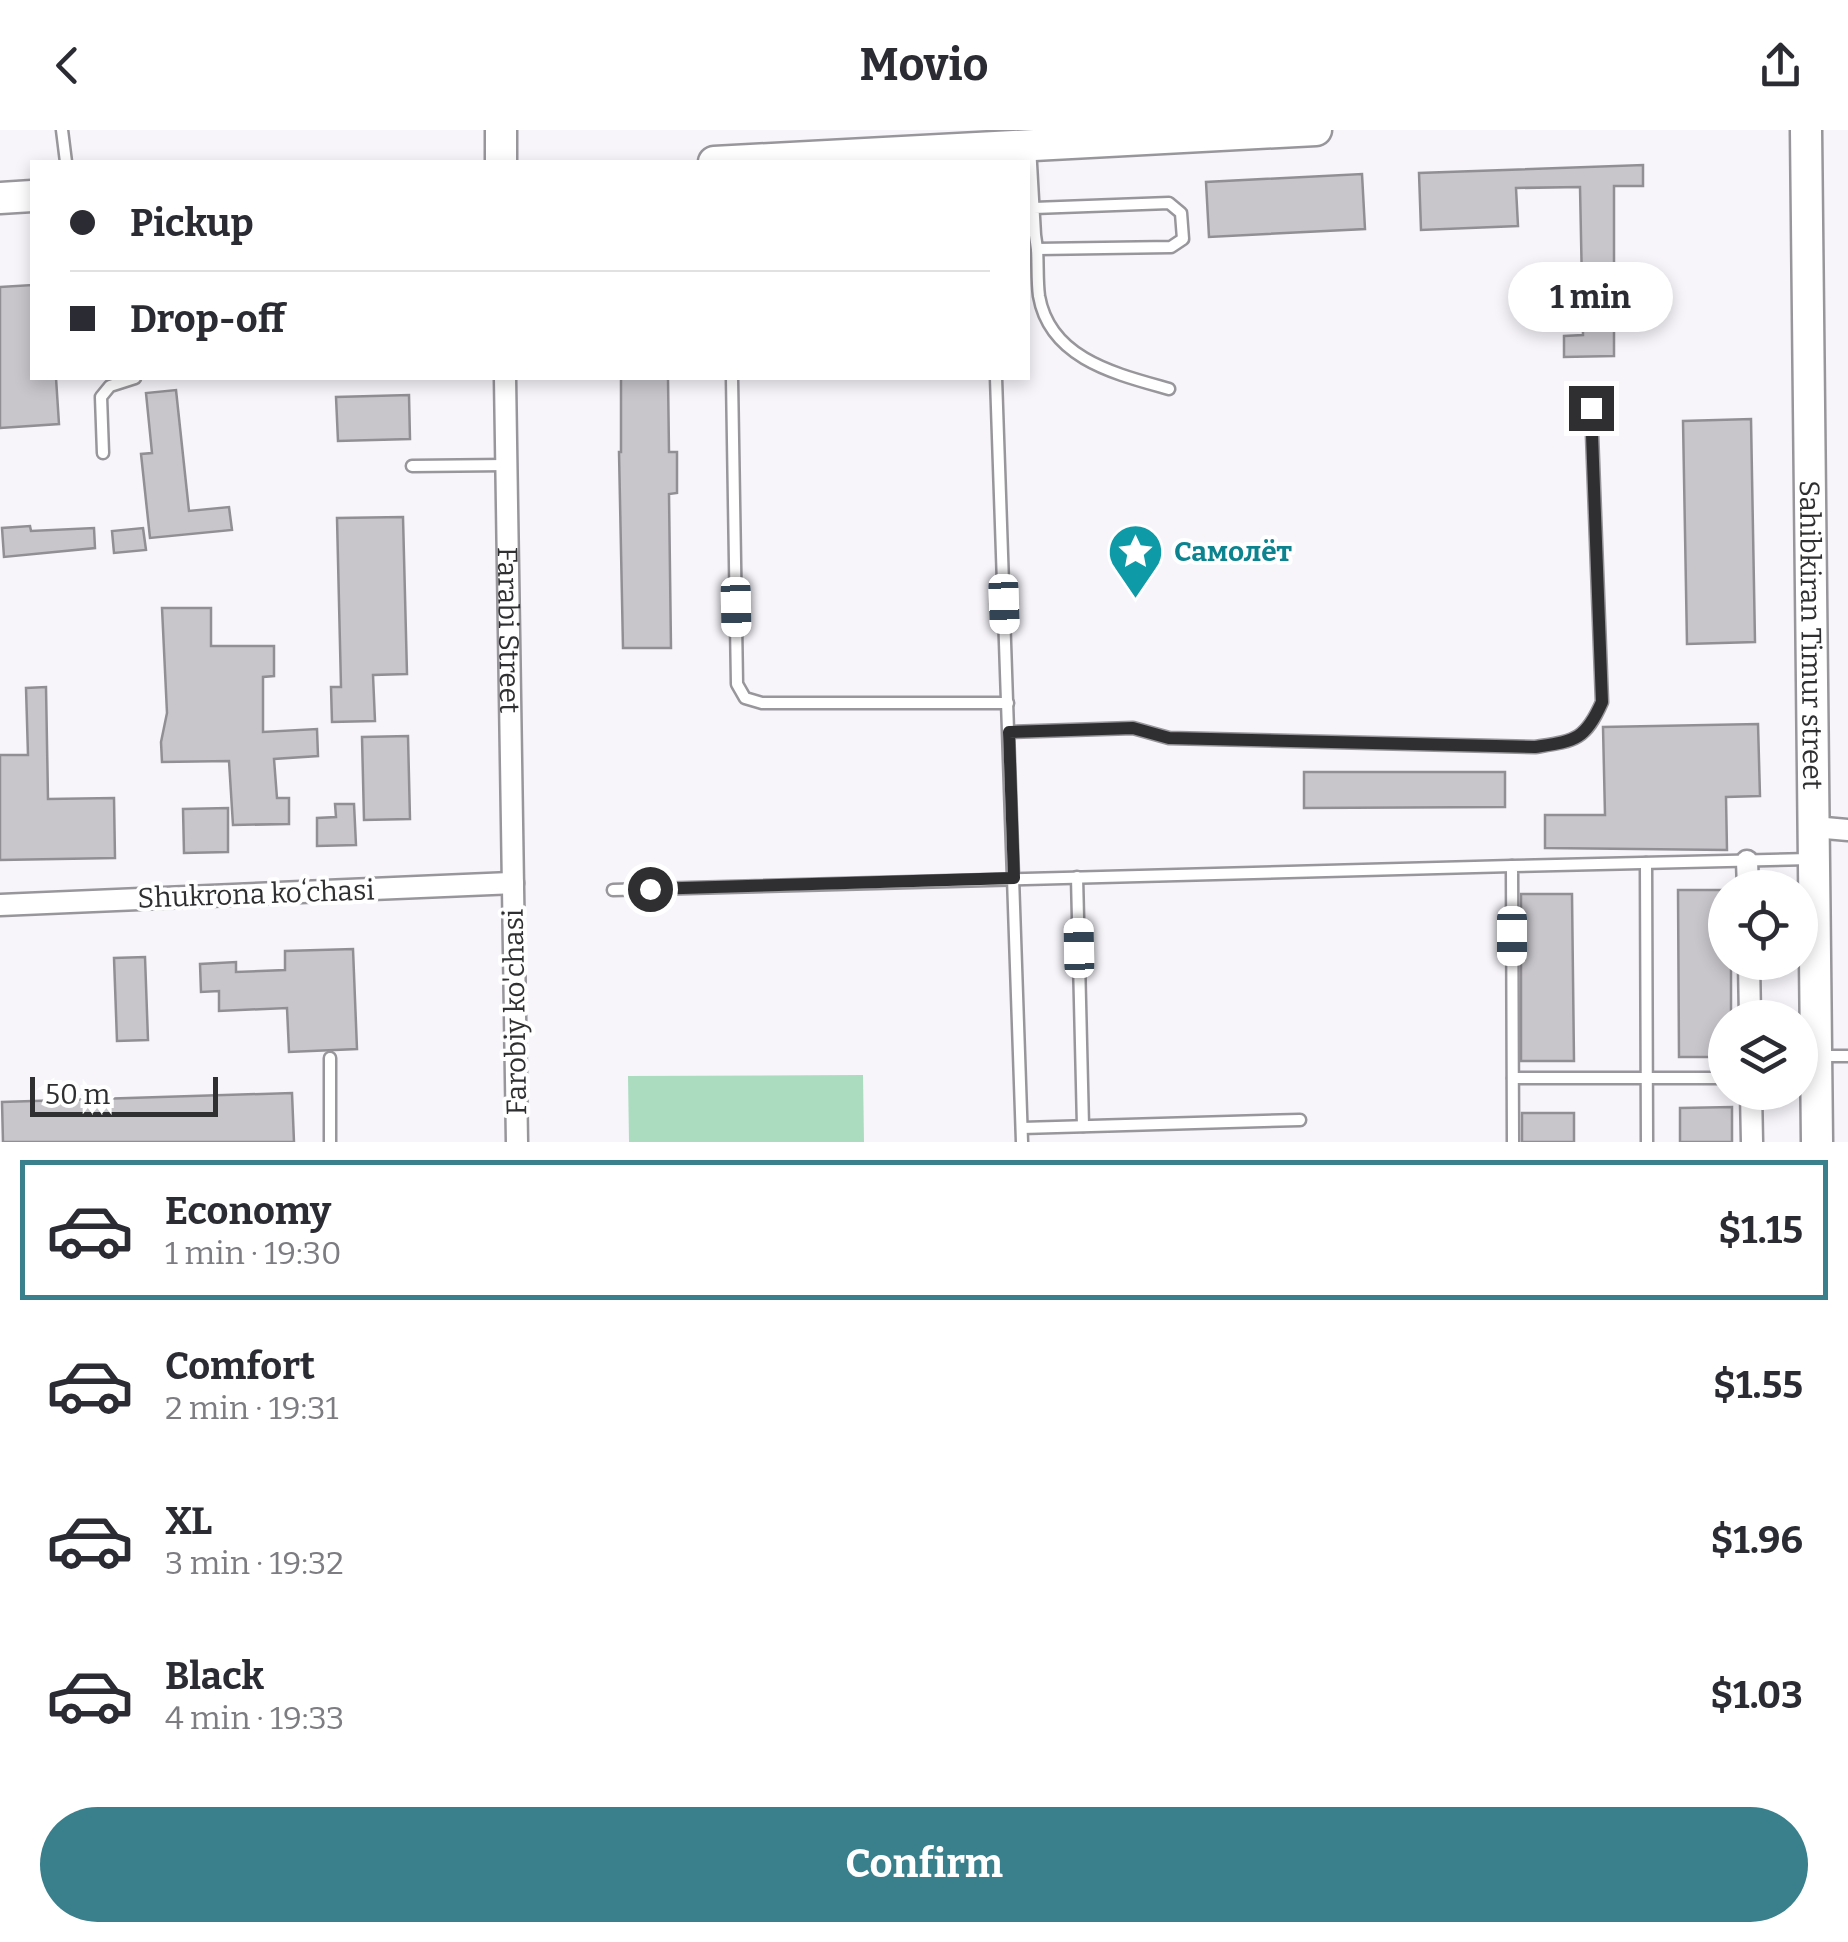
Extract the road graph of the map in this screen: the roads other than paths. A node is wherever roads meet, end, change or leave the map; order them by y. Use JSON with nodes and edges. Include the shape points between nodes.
{"nodes":[{"id":1,"x":62,"y":130,"type":"edge"},
{"id":2,"x":501,"y":130,"type":"edge"},
{"id":3,"x":1316,"y":130,"type":"edge"},
{"id":4,"x":1806,"y":130,"type":"edge"},
{"id":5,"x":1030,"y":146,"type":"junction"},
{"id":6,"x":988,"y":155,"type":"edge"},
{"id":7,"x":66,"y":160,"type":"edge"},
{"id":8,"x":501,"y":160,"type":"edge"},
{"id":9,"x":736,"y":160,"type":"edge"},
{"id":10,"x":30,"y":196,"type":"edge"},
{"id":11,"x":0,"y":198,"type":"edge"},
{"id":12,"x":1034,"y":208,"type":"junction"},
{"id":13,"x":1037,"y":249,"type":"junction"},
{"id":14,"x":129,"y":380,"type":"edge"},
{"id":15,"x":505,"y":380,"type":"edge"},
{"id":16,"x":732,"y":380,"type":"edge"},
{"id":17,"x":996,"y":380,"type":"edge"},
{"id":18,"x":1169,"y":390,"type":"dead end"},
{"id":19,"x":1591,"y":408,"type":"dead end"},
{"id":20,"x":103,"y":453,"type":"dead end"},
{"id":21,"x":506,"y":465,"type":"junction"},
{"id":22,"x":412,"y":466,"type":"dead end"},
{"id":23,"x":1008,"y":703,"type":"junction"},
{"id":24,"x":1009,"y":732,"type":"junction"},
{"id":25,"x":1814,"y":827,"type":"junction"},
{"id":26,"x":1848,"y":830,"type":"edge"},
{"id":27,"x":1814,"y":860,"type":"junction"},
{"id":28,"x":1747,"y":861,"type":"junction"},
{"id":29,"x":1646,"y":863,"type":"junction"},
{"id":30,"x":1512,"y":866,"type":"junction"},
{"id":31,"x":1747,"y":870,"type":"edge"},
{"id":32,"x":1077,"y":876,"type":"junction"},
{"id":33,"x":1014,"y":878,"type":"junction"},
{"id":34,"x":512,"y":883,"type":"junction"},
{"id":35,"x":613,"y":890,"type":"dead end"},
{"id":36,"x":0,"y":905,"type":"edge"},
{"id":37,"x":1815,"y":1000,"type":"edge"},
{"id":38,"x":1818,"y":1056,"type":"edge"},
{"id":39,"x":1848,"y":1056,"type":"edge"},
{"id":40,"x":330,"y":1058,"type":"dead end"},
{"id":41,"x":1513,"y":1078,"type":"junction"},
{"id":42,"x":1647,"y":1078,"type":"junction"},
{"id":43,"x":1708,"y":1078,"type":"edge"},
{"id":44,"x":1751,"y":1110,"type":"edge"},
{"id":45,"x":1817,"y":1110,"type":"edge"},
{"id":46,"x":1300,"y":1120,"type":"dead end"},
{"id":47,"x":1082,"y":1126,"type":"junction"},
{"id":48,"x":1022,"y":1128,"type":"junction"},
{"id":49,"x":330,"y":1142,"type":"edge"},
{"id":50,"x":517,"y":1142,"type":"edge"},
{"id":51,"x":1022,"y":1142,"type":"edge"},
{"id":52,"x":1513,"y":1142,"type":"edge"},
{"id":53,"x":1647,"y":1142,"type":"edge"},
{"id":54,"x":1752,"y":1142,"type":"edge"},
{"id":55,"x":1817,"y":1142,"type":"edge"}],
"edges":[{"from":1,"to":7,"type":"lane"},
{"from":2,"to":8,"type":"main road"},
{"from":3,"to":5,"type":"main road"},
{"from":4,"to":25,"type":"main road","name":"Sahibkiran Timur street"},
{"from":5,"to":6,"type":"main road"},
{"from":5,"to":12,"type":"lane"},
{"from":6,"to":9,"type":"main road","via":[[869,148]]},
{"from":10,"to":11,"type":"main road"},
{"from":12,"to":13,"type":"lane"},
{"from":12,"to":13,"type":"lane","via":[[1170,204],[1182,212],[1183,239],[1171,247]]},
{"from":13,"to":18,"type":"lane","via":[[1039,296],[1067,349],[1112,373]]},
{"from":14,"to":20,"type":"lane","via":[[110,386],[101,398]]},
{"from":15,"to":21,"type":"street","name":"Farabi Street"},
{"from":16,"to":23,"type":"lane","via":[[736,684],[745,698]]},
{"from":17,"to":23,"type":"lane"},
{"from":19,"to":24,"type":"lane","via":[[1602,702],[1591,726],[1569,742],[1535,747],[1169,738],[1133,728]]},
{"from":21,"to":22,"type":"lane"},
{"from":21,"to":34,"type":"street","name":"Farabi Street"},
{"from":23,"to":24,"type":"lane"},
{"from":24,"to":33,"type":"lane"},
{"from":25,"to":26,"type":"street"},
{"from":25,"to":27,"type":"main road","name":"Sahibkiran Timur street"},
{"from":27,"to":28,"type":"lane"},
{"from":27,"to":37,"type":"main road","name":"Sahibkiran Timur street"},
{"from":28,"to":29,"type":"lane"},
{"from":28,"to":31,"type":"street"},
{"from":29,"to":30,"type":"lane"},
{"from":29,"to":42,"type":"lane"},
{"from":30,"to":32,"type":"lane"},
{"from":30,"to":41,"type":"lane"},
{"from":32,"to":33,"type":"lane"},
{"from":32,"to":47,"type":"lane"},
{"from":33,"to":35,"type":"lane"},
{"from":33,"to":48,"type":"lane"},
{"from":34,"to":36,"type":"street","name":"Shukrona koʻchasi"},
{"from":34,"to":50,"type":"street","name":"Farobiy ko'chasi"},
{"from":38,"to":39,"type":"lane"},
{"from":40,"to":49,"type":"lane"},
{"from":41,"to":42,"type":"lane"},
{"from":41,"to":52,"type":"lane"},
{"from":42,"to":43,"type":"lane"},
{"from":42,"to":53,"type":"lane"},
{"from":44,"to":54,"type":"street"},
{"from":45,"to":55,"type":"main road","name":"Sahibkiran Timur street"},
{"from":46,"to":47,"type":"lane"},
{"from":47,"to":48,"type":"lane"},
{"from":48,"to":51,"type":"lane"}]}
